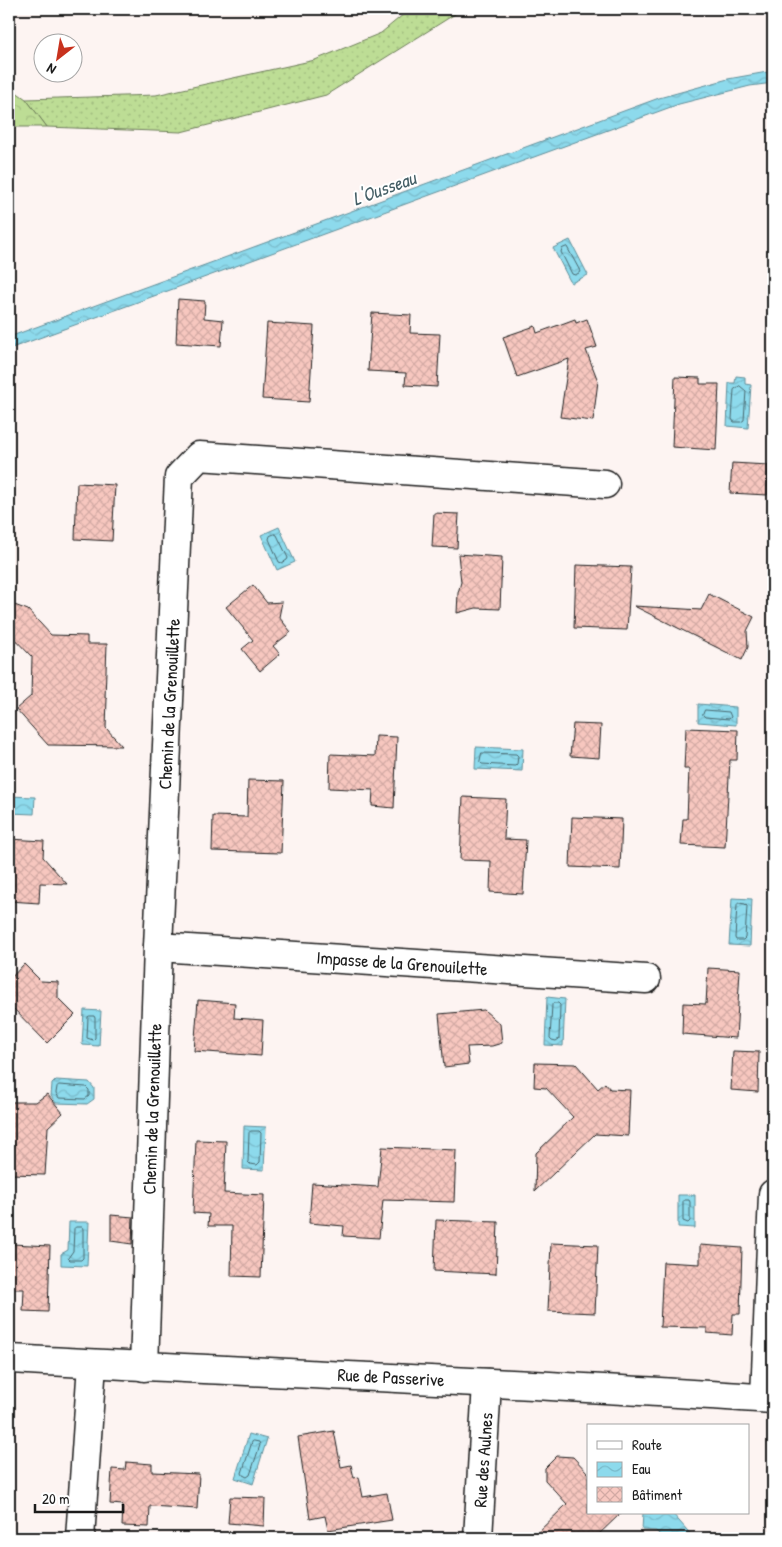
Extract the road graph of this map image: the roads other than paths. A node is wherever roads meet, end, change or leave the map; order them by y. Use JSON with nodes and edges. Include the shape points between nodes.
{"nodes":[{"id":1,"x":605,"y":484,"type":"dead end"},
{"id":2,"x":158,"y":947,"type":"junction"},
{"id":3,"x":646,"y":978,"type":"dead end"},
{"id":4,"x":773,"y":1194,"type":"edge"},
{"id":5,"x":9,"y":1359,"type":"edge"},
{"id":6,"x":92,"y":1364,"type":"junction"},
{"id":7,"x":144,"y":1367,"type":"junction"},
{"id":8,"x":487,"y":1383,"type":"junction"},
{"id":9,"x":769,"y":1399,"type":"edge"},
{"id":10,"x":80,"y":1538,"type":"edge"},
{"id":11,"x":478,"y":1538,"type":"edge"}],
"edges":[{"from":1,"to":2,"type":"street","name":"Chemin de la Grenouillette","via":[[199,456],[179,477]]},
{"from":2,"to":3,"type":"street","name":"Impasse de la Grenouilette"},
{"from":2,"to":7,"type":"street","name":"Chemin de la Grenouillette"},
{"from":4,"to":9,"type":"street"},
{"from":5,"to":6,"type":"street","name":"Rue de Passerive"},
{"from":6,"to":7,"type":"street","name":"Rue de Passerive"},
{"from":6,"to":10,"type":"street"},
{"from":7,"to":8,"type":"street","name":"Rue de Passerive"},
{"from":8,"to":9,"type":"street","name":"Rue de Passerive"},
{"from":8,"to":11,"type":"street","name":"Rue des Aulnes"}]}
